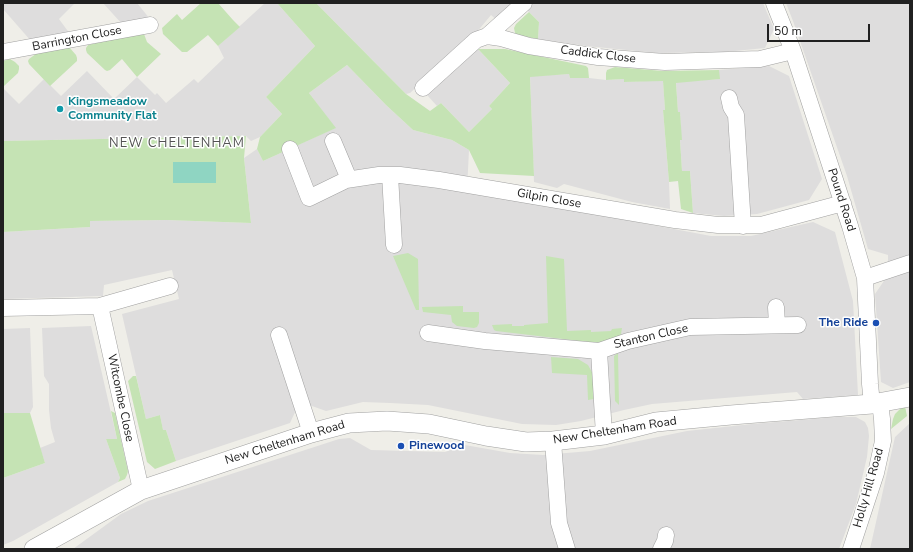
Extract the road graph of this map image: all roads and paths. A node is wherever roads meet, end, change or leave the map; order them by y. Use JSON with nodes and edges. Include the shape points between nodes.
{"nodes":[{"id":1,"x":524,"y":3,"type":"edge"},
{"id":2,"x":774,"y":3,"type":"edge"},
{"id":3,"x":150,"y":24,"type":"dead end"},
{"id":4,"x":487,"y":36,"type":"junction"},
{"id":5,"x":793,"y":51,"type":"junction"},
{"id":6,"x":3,"y":52,"type":"edge"},
{"id":7,"x":422,"y":88,"type":"dead end"},
{"id":8,"x":729,"y":98,"type":"dead end"},
{"id":9,"x":333,"y":141,"type":"dead end"},
{"id":10,"x":290,"y":150,"type":"dead end"},
{"id":11,"x":390,"y":175,"type":"junction"},
{"id":12,"x":349,"y":179,"type":"junction"},
{"id":13,"x":843,"y":203,"type":"junction"},
{"id":14,"x":743,"y":226,"type":"junction"},
{"id":15,"x":394,"y":245,"type":"dead end"},
{"id":16,"x":910,"y":263,"type":"edge"},
{"id":17,"x":865,"y":278,"type":"junction"},
{"id":18,"x":170,"y":286,"type":"dead end"},
{"id":19,"x":100,"y":306,"type":"junction"},
{"id":20,"x":776,"y":307,"type":"dead end"},
{"id":21,"x":3,"y":308,"type":"edge"},
{"id":22,"x":798,"y":325,"type":"dead end"},
{"id":23,"x":776,"y":326,"type":"junction"},
{"id":24,"x":428,"y":333,"type":"dead end"},
{"id":25,"x":279,"y":335,"type":"dead end"},
{"id":26,"x":599,"y":350,"type":"junction"},
{"id":27,"x":910,"y":397,"type":"edge"},
{"id":28,"x":876,"y":404,"type":"junction"},
{"id":29,"x":311,"y":433,"type":"junction"},
{"id":30,"x":604,"y":435,"type":"junction"},
{"id":31,"x":553,"y":442,"type":"junction"},
{"id":32,"x":141,"y":490,"type":"junction"},
{"id":33,"x":34,"y":549,"type":"edge"},
{"id":34,"x":567,"y":549,"type":"edge"},
{"id":35,"x":851,"y":549,"type":"edge"}],
"edges":[{"from":1,"to":4,"type":"street"},
{"from":2,"to":5,"type":"street","name":"Pound Road"},
{"from":3,"to":6,"type":"street","name":"Barrington Close"},
{"from":4,"to":5,"type":"street","name":"Caddick Close","via":[[529,46],[598,57],[665,62],[760,59]]},
{"from":4,"to":7,"type":"street","via":[[476,40]]},
{"from":5,"to":13,"type":"street","name":"Pound Road"},
{"from":8,"to":14,"type":"street","via":[[736,115]]},
{"from":9,"to":12,"type":"street"},
{"from":10,"to":12,"type":"street","name":"Gilpin Close","via":[[310,198]]},
{"from":11,"to":12,"type":"street","name":"Gilpin Close"},
{"from":11,"to":14,"type":"street","name":"Gilpin Close","via":[[439,180],[675,220]]},
{"from":11,"to":15,"type":"street"},
{"from":13,"to":14,"type":"street","name":"Gilpin Close","via":[[761,225]]},
{"from":13,"to":17,"type":"street","name":"Pound Road"},
{"from":16,"to":17,"type":"street"},
{"from":17,"to":28,"type":"street","name":"Pound Road","via":[[870,384]]},
{"from":18,"to":19,"type":"street"},
{"from":19,"to":21,"type":"street"},
{"from":19,"to":32,"type":"street","name":"Witcombe Close"},
{"from":20,"to":23,"type":"street"},
{"from":22,"to":23,"type":"street","name":"Stanton Close"},
{"from":23,"to":26,"type":"street","name":"Stanton Close","via":[[690,327]]},
{"from":24,"to":26,"type":"street","name":"Stanton Close","via":[[485,341]]},
{"from":25,"to":29,"type":"street"},
{"from":26,"to":30,"type":"street","name":"Stanton Close"},
{"from":27,"to":28,"type":"street","name":"New Cheltenham Road"},
{"from":28,"to":30,"type":"street","name":"New Cheltenham Road","via":[[656,422]]},
{"from":28,"to":35,"type":"street","name":"Holly Hill Road","via":[[882,419],[883,442],[876,473]]},
{"from":29,"to":31,"type":"street","name":"New Cheltenham Road","via":[[349,423],[387,421],[429,424],[526,442]]},
{"from":29,"to":32,"type":"street","name":"New Cheltenham Road"},
{"from":30,"to":31,"type":"street","name":"New Cheltenham Road"},
{"from":31,"to":34,"type":"street","via":[[559,523]]},
{"from":32,"to":33,"type":"street","name":"New Cheltenham Road"}]}
